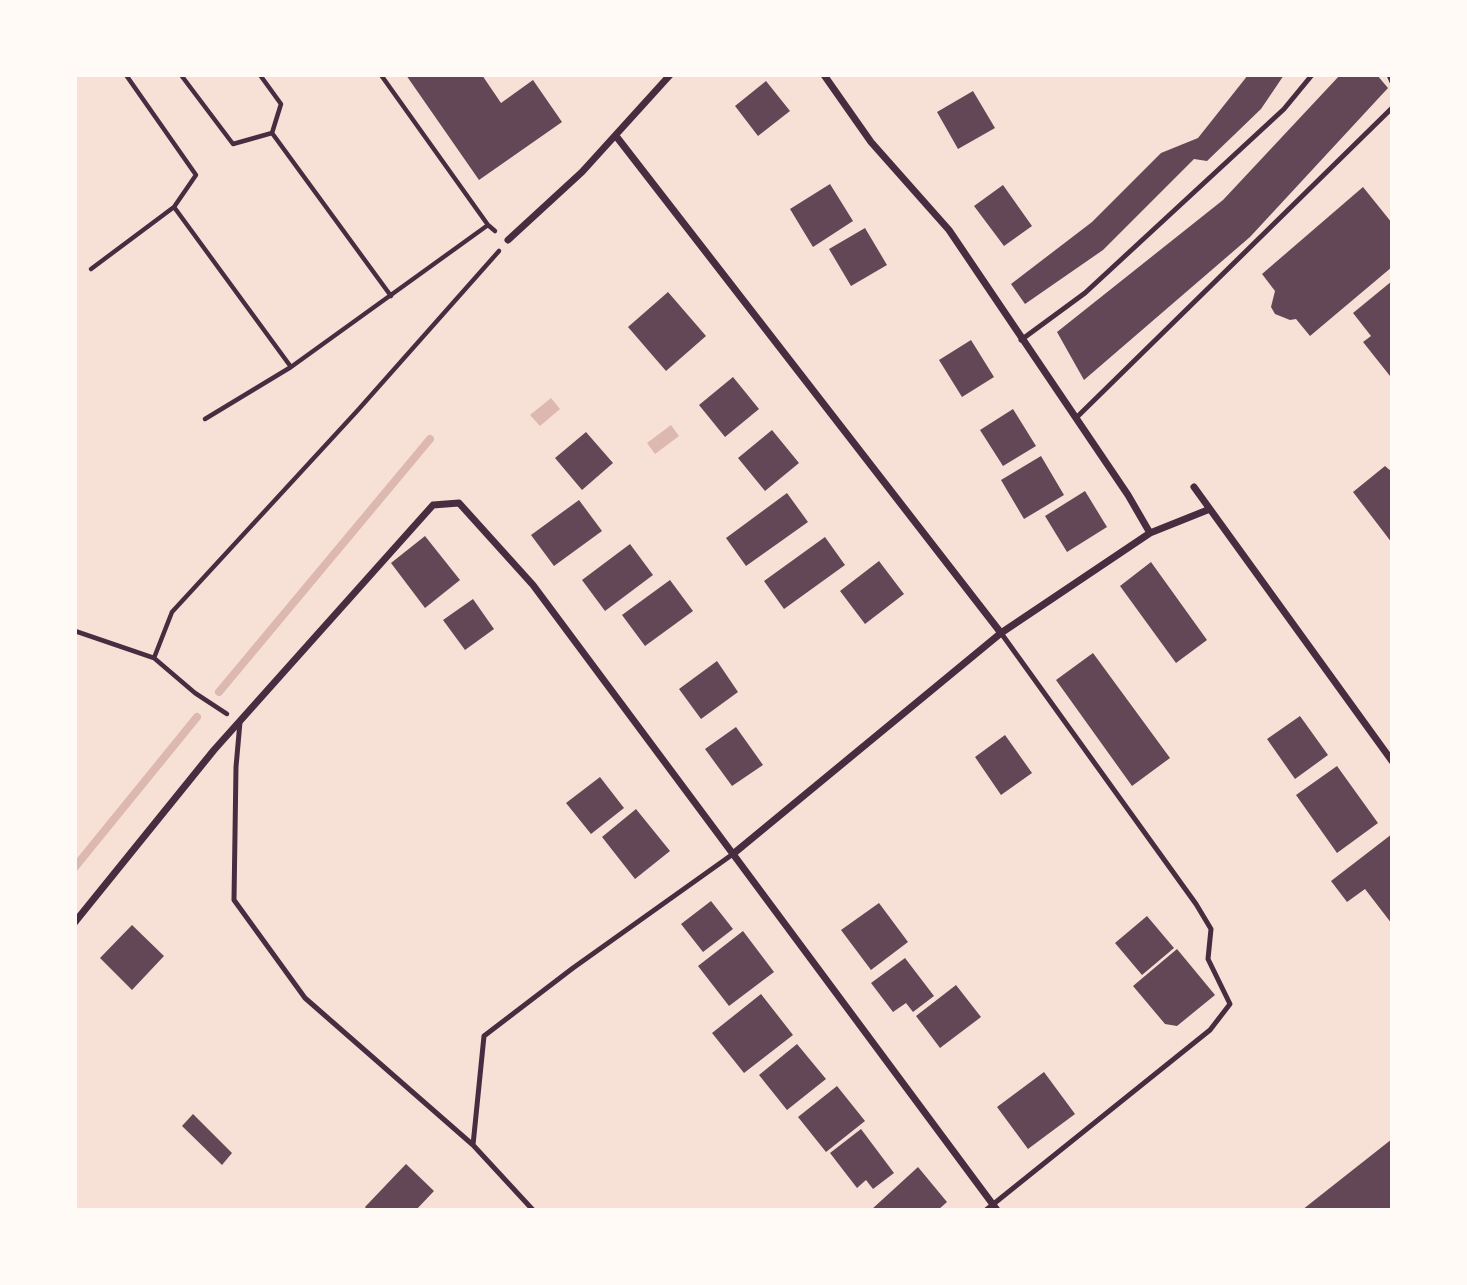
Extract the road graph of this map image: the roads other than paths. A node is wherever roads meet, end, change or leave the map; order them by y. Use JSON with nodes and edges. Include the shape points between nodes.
{"nodes":[{"id":1,"x":670,"y":75,"type":"edge"},
{"id":2,"x":824,"y":75,"type":"edge"},
{"id":3,"x":1312,"y":75,"type":"edge"},
{"id":4,"x":1389,"y":75,"type":"edge"},
{"id":5,"x":1392,"y":82,"type":"edge"},
{"id":6,"x":1392,"y":108,"type":"edge"},
{"id":7,"x":616,"y":136,"type":"junction"},
{"id":8,"x":508,"y":240,"type":"road end"},
{"id":9,"x":1021,"y":340,"type":"junction"},
{"id":10,"x":1076,"y":418,"type":"junction"},
{"id":11,"x":1194,"y":486,"type":"dead end"},
{"id":12,"x":1210,"y":509,"type":"junction"},
{"id":13,"x":1150,"y":533,"type":"junction"},
{"id":14,"x":1001,"y":633,"type":"junction"},
{"id":15,"x":240,"y":722,"type":"junction"},
{"id":16,"x":1392,"y":761,"type":"edge"},
{"id":17,"x":733,"y":854,"type":"junction"},
{"id":18,"x":75,"y":922,"type":"edge"},
{"id":19,"x":473,"y":1145,"type":"junction"},
{"id":20,"x":992,"y":1208,"type":"edge"},
{"id":21,"x":533,"y":1210,"type":"edge"}],
"edges":[{"from":1,"to":7,"type":"street"},
{"from":2,"to":9,"type":"street","via":[[871,142],[949,230]]},
{"from":3,"to":9,"type":"lane","via":[[1284,110],[1085,293]]},
{"from":4,"to":5,"type":"lane"},
{"from":6,"to":10,"type":"lane"},
{"from":7,"to":8,"type":"street"},
{"from":7,"to":14,"type":"street"},
{"from":9,"to":10,"type":"street"},
{"from":10,"to":13,"type":"street"},
{"from":11,"to":12,"type":"street"},
{"from":12,"to":13,"type":"street"},
{"from":12,"to":16,"type":"street"},
{"from":13,"to":14,"type":"street"},
{"from":14,"to":17,"type":"street"},
{"from":14,"to":20,"type":"lane","via":[[1196,904],[1211,929],[1208,959],[1230,1004],[1210,1030]]},
{"from":15,"to":17,"type":"street","via":[[433,505],[459,503],[533,585]]},
{"from":15,"to":18,"type":"street"},
{"from":15,"to":19,"type":"lane","via":[[234,900],[305,998]]},
{"from":17,"to":19,"type":"lane","via":[[484,1036]]},
{"from":17,"to":20,"type":"street"},
{"from":19,"to":21,"type":"lane"}]}
